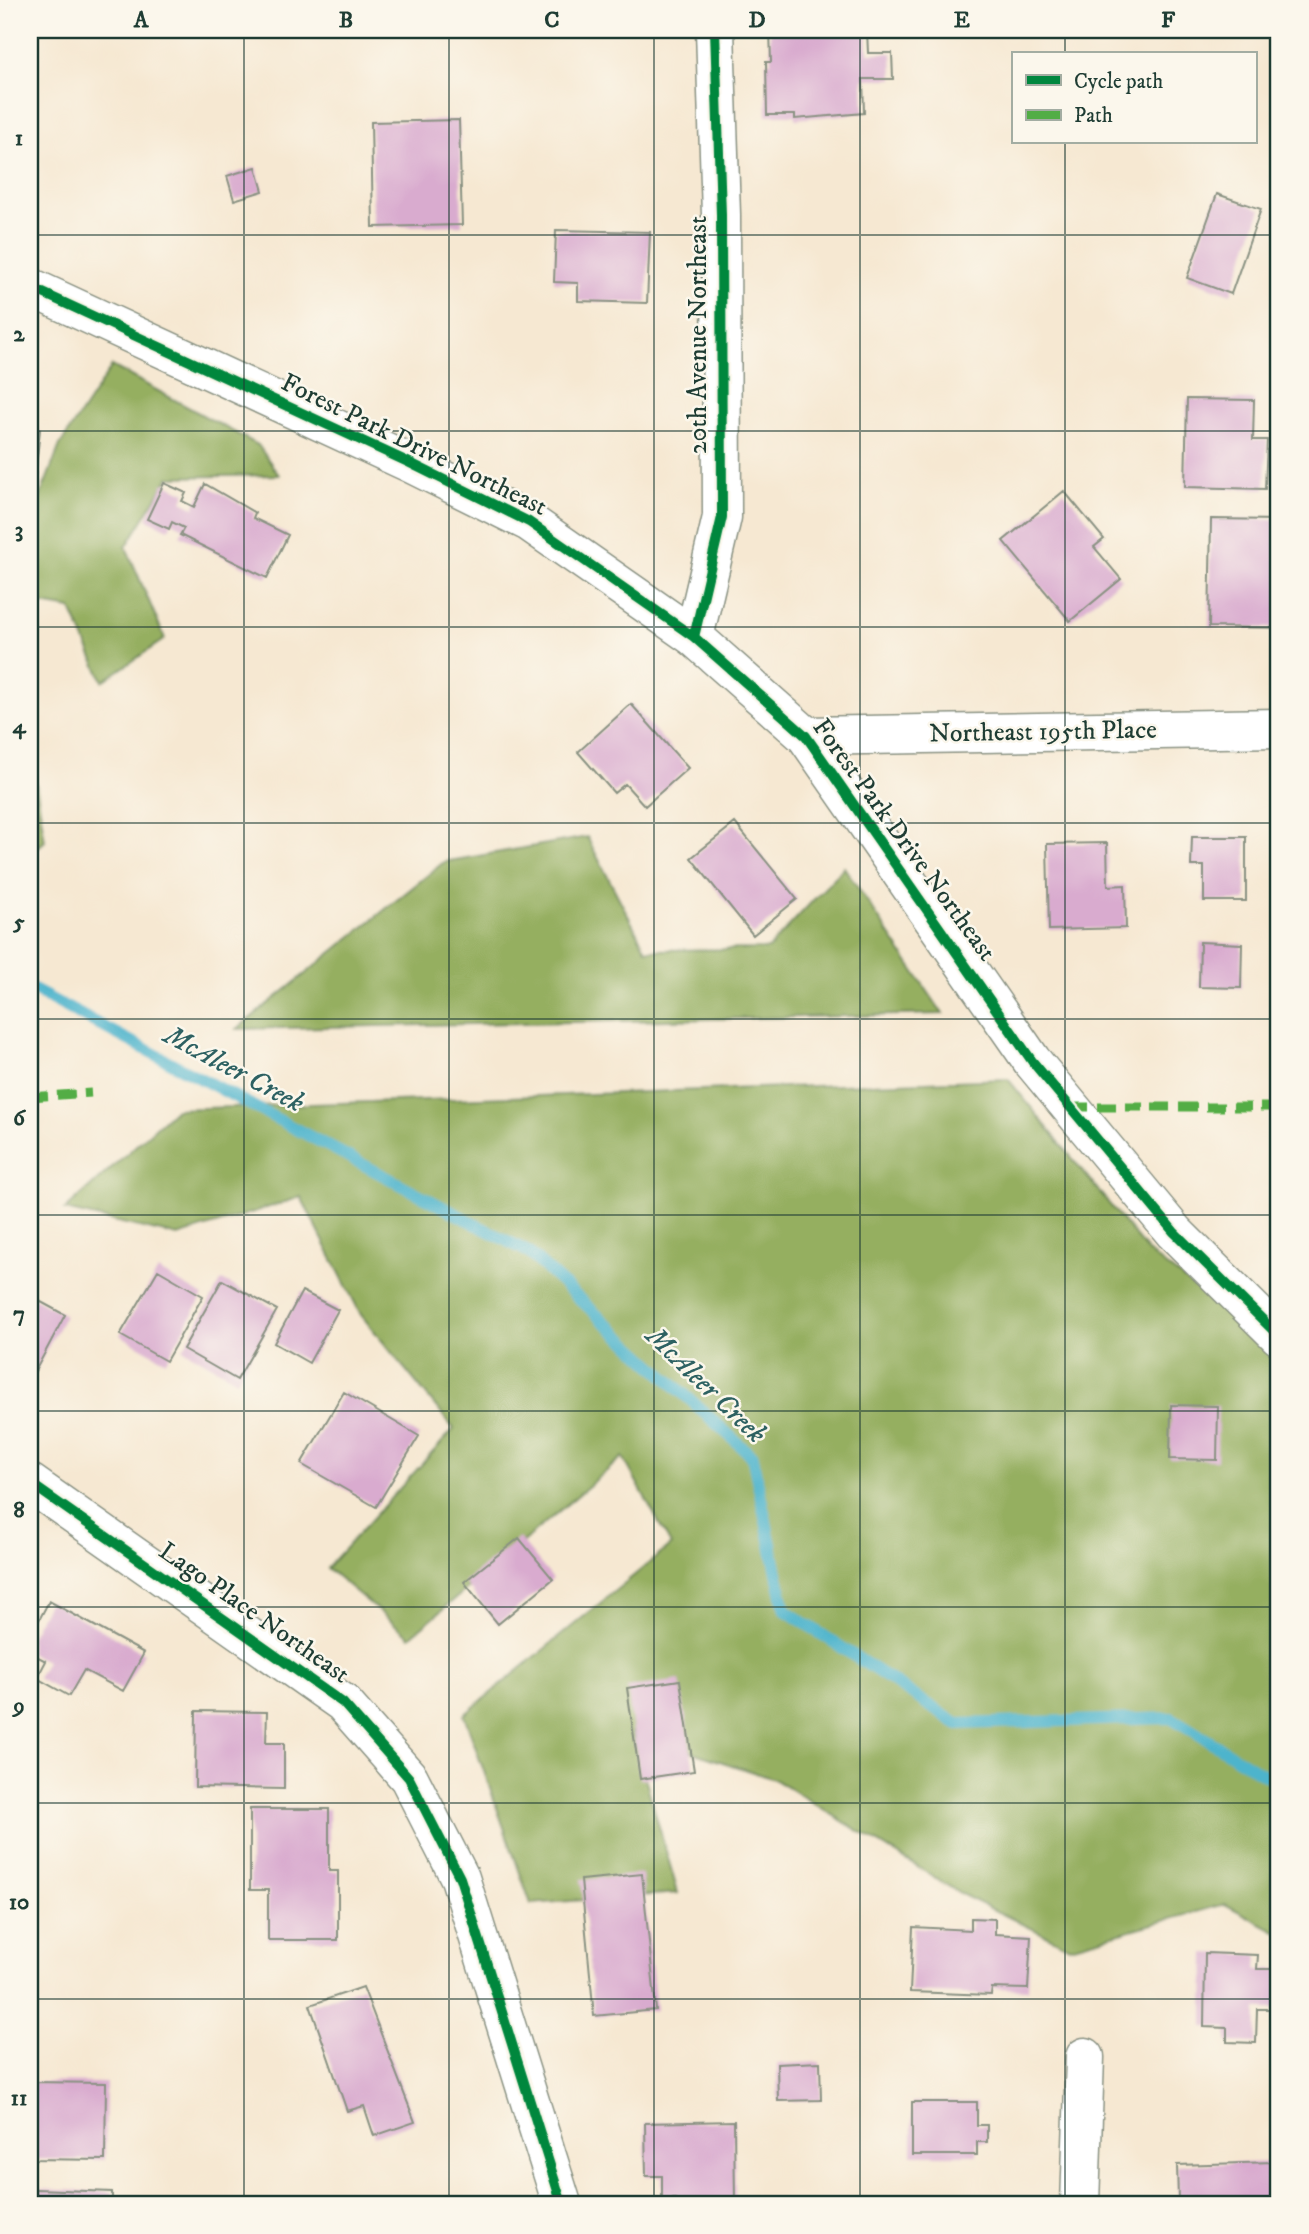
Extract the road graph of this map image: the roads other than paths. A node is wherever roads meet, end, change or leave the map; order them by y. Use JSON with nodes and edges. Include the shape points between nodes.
{"nodes":[{"id":1,"x":715,"y":30,"type":"edge"},
{"id":2,"x":30,"y":287,"type":"edge"},
{"id":3,"x":694,"y":637,"type":"junction"},
{"id":4,"x":1279,"y":728,"type":"edge"},
{"id":5,"x":806,"y":736,"type":"junction"},
{"id":6,"x":1279,"y":1336,"type":"edge"},
{"id":7,"x":30,"y":1483,"type":"edge"},
{"id":8,"x":1085,"y":2057,"type":"dead end"},
{"id":9,"x":562,"y":2204,"type":"edge"},
{"id":10,"x":1080,"y":2204,"type":"edge"}],
"edges":[{"from":1,"to":3,"type":"street","name":"20th Avenue Northeast","via":[[722,517]]},
{"from":2,"to":3,"type":"street","name":"Forest Park Drive Northeast","via":[[529,522]]},
{"from":3,"to":5,"type":"street","name":"Forest Park Drive Northeast"},
{"from":4,"to":5,"type":"street","name":"Northeast 195th Place"},
{"from":5,"to":6,"type":"street","name":"Forest Park Drive Northeast","via":[[1032,1061],[1174,1233]]},
{"from":7,"to":9,"type":"street","name":"Lago Place Northeast","via":[[343,1703],[409,1778],[460,1878]]},
{"from":8,"to":10,"type":"street"}]}
